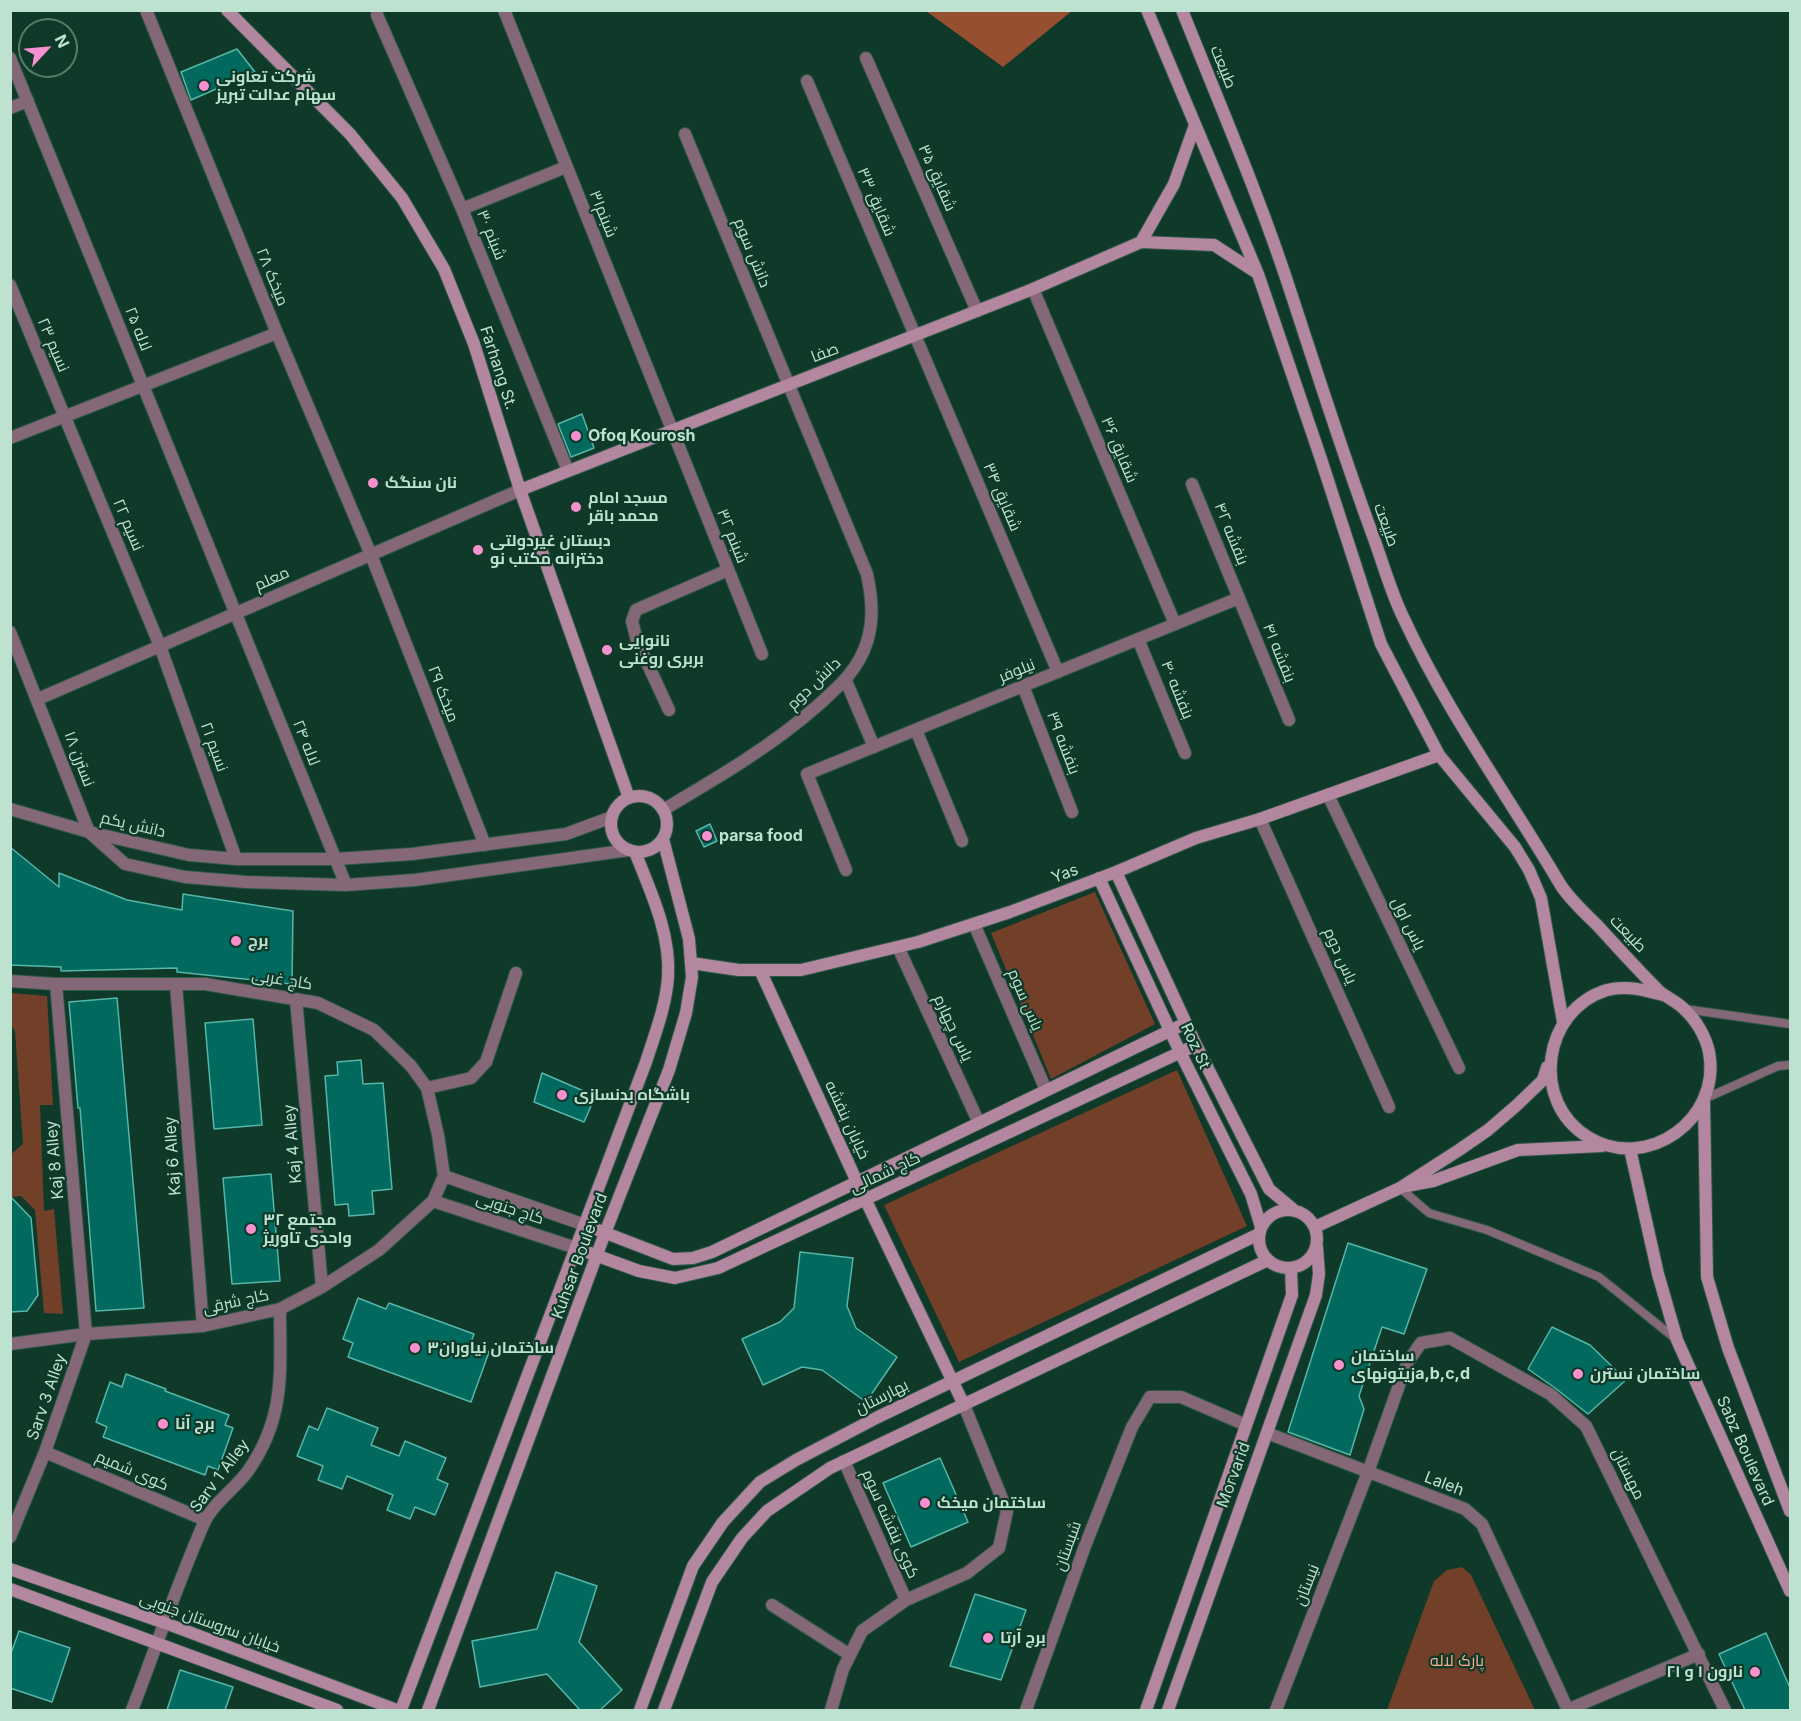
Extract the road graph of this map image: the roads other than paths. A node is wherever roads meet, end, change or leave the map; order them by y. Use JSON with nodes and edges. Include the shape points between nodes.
{"nodes":[{"id":1,"x":146,"y":10,"type":"edge"},
{"id":2,"x":227,"y":10,"type":"edge"},
{"id":3,"x":504,"y":10,"type":"edge"},
{"id":4,"x":1147,"y":10,"type":"edge"},
{"id":5,"x":1182,"y":10,"type":"edge"},
{"id":6,"x":377,"y":15,"type":"dead end"},
{"id":7,"x":10,"y":58,"type":"edge"},
{"id":8,"x":866,"y":58,"type":"dead end"},
{"id":9,"x":807,"y":81,"type":"dead end"},
{"id":10,"x":28,"y":101,"type":"junction"},
{"id":11,"x":10,"y":108,"type":"edge"},
{"id":12,"x":1195,"y":125,"type":"junction"},
{"id":13,"x":685,"y":134,"type":"dead end"},
{"id":14,"x":566,"y":167,"type":"junction"},
{"id":15,"x":462,"y":209,"type":"junction"},
{"id":16,"x":1140,"y":242,"type":"junction"},
{"id":17,"x":1258,"y":274,"type":"junction"},
{"id":18,"x":10,"y":285,"type":"edge"},
{"id":19,"x":1033,"y":289,"type":"junction"},
{"id":20,"x":977,"y":310,"type":"junction"},
{"id":21,"x":277,"y":333,"type":"junction"},
{"id":22,"x":915,"y":335,"type":"junction"},
{"id":23,"x":788,"y":385,"type":"junction"},
{"id":24,"x":143,"y":386,"type":"junction"},
{"id":25,"x":65,"y":417,"type":"junction"},
{"id":26,"x":672,"y":430,"type":"junction"},
{"id":27,"x":10,"y":438,"type":"edge"},
{"id":28,"x":568,"y":471,"type":"junction"},
{"id":29,"x":1192,"y":484,"type":"dead end"},
{"id":30,"x":520,"y":490,"type":"junction"},
{"id":31,"x":371,"y":555,"type":"junction"},
{"id":32,"x":728,"y":570,"type":"junction"},
{"id":33,"x":1239,"y":598,"type":"junction"},
{"id":34,"x":236,"y":613,"type":"junction"},
{"id":35,"x":1175,"y":624,"type":"junction"},
{"id":36,"x":10,"y":632,"type":"edge"},
{"id":37,"x":1138,"y":639,"type":"junction"},
{"id":38,"x":160,"y":646,"type":"junction"},
{"id":39,"x":762,"y":654,"type":"dead end"},
{"id":40,"x":1058,"y":672,"type":"junction"},
{"id":41,"x":846,"y":681,"type":"junction"},
{"id":42,"x":1023,"y":686,"type":"junction"},
{"id":43,"x":38,"y":699,"type":"junction"},
{"id":44,"x":669,"y":710,"type":"dead end"},
{"id":45,"x":1289,"y":720,"type":"dead end"},
{"id":46,"x":916,"y":729,"type":"junction"},
{"id":47,"x":874,"y":747,"type":"junction"},
{"id":48,"x":1185,"y":753,"type":"dead end"},
{"id":49,"x":1439,"y":755,"type":"junction"},
{"id":50,"x":1328,"y":795,"type":"junction"},
{"id":51,"x":629,"y":798,"type":"junction"},
{"id":52,"x":10,"y":809,"type":"edge"},
{"id":53,"x":663,"y":810,"type":"junction"},
{"id":54,"x":1072,"y":812,"type":"dead end"},
{"id":55,"x":612,"y":817,"type":"junction"},
{"id":56,"x":1260,"y":819,"type":"junction"},
{"id":57,"x":89,"y":832,"type":"junction"},
{"id":58,"x":663,"y":839,"type":"junction"},
{"id":59,"x":962,"y":842,"type":"dead end"},
{"id":60,"x":485,"y":845,"type":"junction"},
{"id":61,"x":632,"y":851,"type":"junction"},
{"id":62,"x":236,"y":859,"type":"junction"},
{"id":63,"x":336,"y":859,"type":"junction"},
{"id":64,"x":846,"y":870,"type":"dead end"},
{"id":65,"x":1116,"y":872,"type":"junction"},
{"id":66,"x":1099,"y":878,"type":"junction"},
{"id":67,"x":346,"y":885,"type":"junction"},
{"id":68,"x":974,"y":924,"type":"junction"},
{"id":69,"x":898,"y":947,"type":"junction"},
{"id":70,"x":691,"y":963,"type":"junction"},
{"id":71,"x":760,"y":970,"type":"junction"},
{"id":72,"x":516,"y":973,"type":"dead end"},
{"id":73,"x":10,"y":981,"type":"edge"},
{"id":74,"x":57,"y":984,"type":"junction"},
{"id":75,"x":176,"y":984,"type":"junction"},
{"id":76,"x":1663,"y":994,"type":"junction"},
{"id":77,"x":296,"y":999,"type":"junction"},
{"id":78,"x":1685,"y":1009,"type":"junction"},
{"id":79,"x":1563,"y":1022,"type":"junction"},
{"id":80,"x":1186,"y":1023,"type":"junction"},
{"id":81,"x":1791,"y":1024,"type":"edge"},
{"id":82,"x":1170,"y":1030,"type":"junction"},
{"id":83,"x":1196,"y":1045,"type":"junction"},
{"id":84,"x":1551,"y":1051,"type":"junction"},
{"id":85,"x":1180,"y":1053,"type":"junction"},
{"id":86,"x":1791,"y":1065,"type":"edge"},
{"id":87,"x":1459,"y":1068,"type":"dead end"},
{"id":88,"x":427,"y":1088,"type":"junction"},
{"id":89,"x":1046,"y":1090,"type":"junction"},
{"id":90,"x":1704,"y":1099,"type":"junction"},
{"id":91,"x":1389,"y":1107,"type":"dead end"},
{"id":92,"x":979,"y":1123,"type":"junction"},
{"id":93,"x":1611,"y":1146,"type":"junction"},
{"id":94,"x":1630,"y":1149,"type":"junction"},
{"id":95,"x":444,"y":1176,"type":"junction"},
{"id":96,"x":857,"y":1182,"type":"junction"},
{"id":97,"x":1400,"y":1188,"type":"junction"},
{"id":98,"x":866,"y":1200,"type":"junction"},
{"id":99,"x":433,"y":1201,"type":"junction"},
{"id":100,"x":1294,"y":1210,"type":"junction"},
{"id":101,"x":585,"y":1225,"type":"junction"},
{"id":102,"x":1315,"y":1227,"type":"junction"},
{"id":103,"x":1260,"y":1231,"type":"junction"},
{"id":104,"x":605,"y":1233,"type":"junction"},
{"id":105,"x":1317,"y":1247,"type":"junction"},
{"id":106,"x":576,"y":1248,"type":"junction"},
{"id":107,"x":597,"y":1255,"type":"junction"},
{"id":108,"x":1268,"y":1260,"type":"junction"},
{"id":109,"x":1291,"y":1268,"type":"junction"},
{"id":110,"x":322,"y":1287,"type":"junction"},
{"id":111,"x":280,"y":1309,"type":"junction"},
{"id":112,"x":203,"y":1326,"type":"junction"},
{"id":113,"x":86,"y":1334,"type":"junction"},
{"id":114,"x":1677,"y":1340,"type":"junction"},
{"id":115,"x":1421,"y":1342,"type":"joint"},
{"id":116,"x":10,"y":1344,"type":"edge"},
{"id":117,"x":951,"y":1381,"type":"junction"},
{"id":118,"x":964,"y":1405,"type":"junction"},
{"id":119,"x":1246,"y":1425,"type":"junction"},
{"id":120,"x":1267,"y":1433,"type":"junction"},
{"id":121,"x":45,"y":1452,"type":"junction"},
{"id":122,"x":844,"y":1461,"type":"junction"},
{"id":123,"x":1368,"y":1472,"type":"junction"},
{"id":124,"x":1791,"y":1511,"type":"edge"},
{"id":125,"x":205,"y":1520,"type":"junction"},
{"id":126,"x":10,"y":1537,"type":"edge"},
{"id":127,"x":10,"y":1569,"type":"edge"},
{"id":128,"x":10,"y":1589,"type":"edge"},
{"id":129,"x":1791,"y":1591,"type":"edge"},
{"id":130,"x":906,"y":1600,"type":"junction"},
{"id":131,"x":772,"y":1605,"type":"dead end"},
{"id":132,"x":165,"y":1623,"type":"junction"},
{"id":133,"x":157,"y":1644,"type":"junction"},
{"id":134,"x":1699,"y":1654,"type":"junction"},
{"id":135,"x":850,"y":1655,"type":"junction"},
{"id":136,"x":132,"y":1710,"type":"edge"},
{"id":137,"x":337,"y":1710,"type":"edge"},
{"id":138,"x":399,"y":1710,"type":"edge"},
{"id":139,"x":428,"y":1710,"type":"edge"},
{"id":140,"x":640,"y":1710,"type":"edge"},
{"id":141,"x":664,"y":1710,"type":"edge"},
{"id":142,"x":831,"y":1710,"type":"edge"},
{"id":143,"x":1026,"y":1710,"type":"edge"},
{"id":144,"x":1146,"y":1710,"type":"edge"},
{"id":145,"x":1168,"y":1710,"type":"edge"},
{"id":146,"x":1276,"y":1710,"type":"edge"},
{"id":147,"x":1568,"y":1710,"type":"edge"},
{"id":148,"x":1725,"y":1710,"type":"edge"}],
"edges":[{"from":1,"to":21,"type":"street","name":"میخک ۲۸"},
{"from":2,"to":30,"type":"street","name":"Farhang St.","via":[[350,134],[402,198],[444,269],[474,344]]},
{"from":3,"to":14,"type":"street","name":"شبنم۳۱"},
{"from":4,"to":12,"type":"street"},
{"from":5,"to":76,"type":"street","name":"طبیعت","via":[[1271,231],[1354,484],[1403,618],[1465,732],[1564,891]]},
{"from":6,"to":15,"type":"street","name":"شبنم ۳۰"},
{"from":7,"to":10,"type":"street","name":"لاله ۲۵"},
{"from":8,"to":20,"type":"street","name":"شقایق ۳۵"},
{"from":9,"to":22,"type":"street","name":"شقایق ۳۳"},
{"from":10,"to":11,"type":"street"},
{"from":10,"to":24,"type":"street","name":"لاله ۲۵"},
{"from":12,"to":16,"type":"street","via":[[1174,184]]},
{"from":12,"to":17,"type":"street"},
{"from":13,"to":23,"type":"street","name":"دانش سوم"},
{"from":14,"to":15,"type":"street"},
{"from":14,"to":26,"type":"street","name":"شبنم۳۱"},
{"from":15,"to":28,"type":"street","name":"شبنم ۳۰"},
{"from":16,"to":17,"type":"street","via":[[1214,245]]},
{"from":16,"to":19,"type":"street","name":"صفا"},
{"from":17,"to":49,"type":"street","via":[[1381,644]]},
{"from":18,"to":25,"type":"street","name":"نسیم ۲۳"},
{"from":19,"to":20,"type":"street","name":"صفا"},
{"from":19,"to":35,"type":"street","name":"شقایق ۳۶"},
{"from":20,"to":22,"type":"street","name":"صفا"},
{"from":21,"to":24,"type":"street"},
{"from":21,"to":31,"type":"street","name":"میخک ۲۸"},
{"from":22,"to":23,"type":"street","name":"صفا"},
{"from":22,"to":40,"type":"street","name":"شقایق ۳۴"},
{"from":23,"to":26,"type":"street","name":"صفا"},
{"from":23,"to":41,"type":"street","name":"دانش دوم","via":[[867,574],[872,597],[872,621],[866,644]]},
{"from":24,"to":25,"type":"street"},
{"from":24,"to":34,"type":"street","name":"لاله ۲۵"},
{"from":25,"to":27,"type":"street"},
{"from":25,"to":38,"type":"street","name":"نسیم ۲۲"},
{"from":26,"to":28,"type":"street","name":"صفا"},
{"from":26,"to":32,"type":"street","name":"شبنم ۳۲"},
{"from":28,"to":30,"type":"street","name":"صفا"},
{"from":29,"to":33,"type":"street","name":"بنفشه ۴۲"},
{"from":30,"to":31,"type":"street","name":"معلم"},
{"from":30,"to":51,"type":"street","name":"Farhang St."},
{"from":31,"to":34,"type":"street","name":"معلم"},
{"from":31,"to":60,"type":"street","name":"میخک ۲۹"},
{"from":32,"to":39,"type":"street","name":"شبنم ۳۲"},
{"from":32,"to":44,"type":"street","via":[[636,610],[632,621],[637,641]]},
{"from":33,"to":35,"type":"street","name":"نیلوفر"},
{"from":33,"to":45,"type":"street","name":"بنفشه ۴۱"},
{"from":34,"to":38,"type":"street","name":"معلم"},
{"from":34,"to":63,"type":"street","name":"لاله ۲۴"},
{"from":35,"to":37,"type":"street","name":"نیلوفر"},
{"from":36,"to":43,"type":"street","name":"نسترن ۱۸"},
{"from":37,"to":40,"type":"street","name":"نیلوفر"},
{"from":37,"to":48,"type":"street","name":"بنفشه ۴۰"},
{"from":38,"to":43,"type":"street","name":"معلم"},
{"from":38,"to":62,"type":"street","name":"نسیم ۲۱"},
{"from":40,"to":42,"type":"street","name":"نیلوفر"},
{"from":41,"to":47,"type":"street"},
{"from":41,"to":53,"type":"street","name":"دانش دوم","via":[[790,729],[735,768]]},
{"from":42,"to":46,"type":"street","name":"نیلوفر"},
{"from":42,"to":54,"type":"street","name":"بنفشه ۳۹"},
{"from":43,"to":57,"type":"street","name":"نسترن ۱۸"},
{"from":46,"to":47,"type":"street","name":"نیلوفر"},
{"from":46,"to":59,"type":"street"},
{"from":47,"to":64,"type":"street","name":"نیلوفر","via":[[807,774]]},
{"from":49,"to":50,"type":"street","name":"Yas"},
{"from":49,"to":79,"type":"street","via":[[1515,847],[1529,870],[1541,898]]},
{"from":50,"to":56,"type":"street","name":"Yas"},
{"from":50,"to":87,"type":"street","name":"یاس اول"},
{"from":51,"to":53,"type":"street","via":[[652,799]]},
{"from":51,"to":55,"type":"street","via":[[621,802]]},
{"from":52,"to":57,"type":"street"},
{"from":53,"to":58,"type":"street","via":[[667,825]]},
{"from":55,"to":60,"type":"street","name":"دانش یکم","via":[[566,834]]},
{"from":55,"to":61,"type":"street","via":[[616,840]]},
{"from":56,"to":65,"type":"street","name":"Yas","via":[[1196,838]]},
{"from":56,"to":91,"type":"street","name":"یاس دوم"},
{"from":57,"to":62,"type":"street","name":"دانش یکم","via":[[189,855]]},
{"from":57,"to":67,"type":"street","name":"دانش یکم","via":[[125,864],[184,877]]},
{"from":58,"to":61,"type":"street","via":[[651,849]]},
{"from":58,"to":70,"type":"street","name":"Kuhsar Boulevard","via":[[689,939]]},
{"from":60,"to":63,"type":"street","name":"دانش یکم"},
{"from":61,"to":67,"type":"street","name":"دانش یکم","via":[[415,880]]},
{"from":61,"to":101,"type":"street","name":"Kuhsar Boulevard","via":[[653,898],[666,943],[668,975],[663,1008],[646,1062]]},
{"from":62,"to":63,"type":"street","name":"دانش یکم"},
{"from":63,"to":67,"type":"street","name":"لاله ۲۴"},
{"from":65,"to":66,"type":"street","name":"Yas"},
{"from":65,"to":80,"type":"street","name":"Roz St"},
{"from":66,"to":68,"type":"street","name":"Yas"},
{"from":66,"to":82,"type":"street","name":"Roz St"},
{"from":68,"to":69,"type":"street","name":"Yas"},
{"from":68,"to":89,"type":"street","name":"یاس سوم"},
{"from":69,"to":71,"type":"street","name":"Yas","via":[[801,970]]},
{"from":69,"to":92,"type":"street","name":"یاس چهارم"},
{"from":70,"to":71,"type":"street","name":"Yas"},
{"from":70,"to":104,"type":"street","name":"Kuhsar Boulevard","via":[[686,1013],[669,1070]]},
{"from":71,"to":96,"type":"street","name":"خیابان بنفشه"},
{"from":72,"to":88,"type":"street","via":[[486,1062],[471,1078]]},
{"from":73,"to":74,"type":"street","name":"کاج غربی"},
{"from":74,"to":75,"type":"street","name":"کاج غربی"},
{"from":74,"to":113,"type":"street","name":"Kaj 8 Alley"},
{"from":75,"to":77,"type":"street","name":"کاج غربی","via":[[206,984]]},
{"from":75,"to":112,"type":"street","name":"Kaj 6 Alley"},
{"from":76,"to":78,"type":"street"},
{"from":76,"to":79,"type":"street","via":[[1636,987],[1608,990],[1583,1002]]},
{"from":77,"to":88,"type":"street","name":"کاج غربی","via":[[318,1003],[374,1030],[411,1066]]},
{"from":77,"to":110,"type":"street","name":"Kaj 4 Alley"},
{"from":78,"to":81,"type":"lane"},
{"from":78,"to":90,"type":"street","via":[[1700,1028],[1708,1051],[1710,1075]]},
{"from":79,"to":84,"type":"street"},
{"from":80,"to":82,"type":"street","name":"کاج شمالی"},
{"from":80,"to":83,"type":"street","name":"Roz St"},
{"from":82,"to":85,"type":"street","name":"Roz St"},
{"from":82,"to":89,"type":"street","name":"کاج شمالی"},
{"from":83,"to":85,"type":"street","name":"کاج شمالی"},
{"from":83,"to":100,"type":"street","name":"Roz St","via":[[1269,1189]]},
{"from":84,"to":93,"type":"street","via":[[1550,1076],[1556,1100],[1569,1121],[1588,1137]]},
{"from":84,"to":97,"type":"street","via":[[1543,1080],[1516,1105],[1488,1130]]},
{"from":85,"to":98,"type":"street","name":"کاج شمالی"},
{"from":85,"to":103,"type":"street","name":"Roz St","via":[[1251,1194]]},
{"from":86,"to":90,"type":"lane","via":[[1778,1066]]},
{"from":88,"to":95,"type":"street","name":"کاج غربی"},
{"from":89,"to":92,"type":"street","name":"کاج شمالی"},
{"from":90,"to":94,"type":"street","via":[[1692,1119],[1675,1135],[1653,1146]]},
{"from":90,"to":124,"type":"street","name":"Sabz Boulevard","via":[[1707,1277],[1728,1348]]},
{"from":92,"to":96,"type":"street","name":"کاج شمالی"},
{"from":93,"to":94,"type":"street"},
{"from":93,"to":97,"type":"street","via":[[1518,1150],[1433,1181]]},
{"from":94,"to":114,"type":"street","name":"Sabz Boulevard"},
{"from":95,"to":99,"type":"street"},
{"from":95,"to":101,"type":"street","name":"کاج جنوبی"},
{"from":96,"to":98,"type":"street","name":"خیابان بنفشه"},
{"from":96,"to":104,"type":"street","name":"کاج شمالی","via":[[693,1258],[673,1259]]},
{"from":97,"to":102,"type":"street"},
{"from":97,"to":114,"type":"lane","via":[[1429,1213],[1487,1230],[1599,1277]]},
{"from":98,"to":107,"type":"street","name":"کاج شمالی","via":[[718,1268],[675,1278],[639,1271]]},
{"from":98,"to":117,"type":"street","name":"خیابان بنفشه"},
{"from":99,"to":106,"type":"street","name":"کاج جنوبی"},
{"from":99,"to":110,"type":"street","name":"کاج شرقی","via":[[379,1250]]},
{"from":100,"to":102,"type":"street","via":[[1310,1219]]},
{"from":100,"to":103,"type":"street","via":[[1275,1212]]},
{"from":101,"to":104,"type":"street","name":"کاج شمالی"},
{"from":101,"to":106,"type":"street","name":"Kuhsar Boulevard"},
{"from":102,"to":105,"type":"street"},
{"from":103,"to":108,"type":"street","via":[[1262,1253]]},
{"from":103,"to":117,"type":"street","name":"بهارستان"},
{"from":104,"to":107,"type":"street","name":"Kuhsar Boulevard"},
{"from":105,"to":109,"type":"street","via":[[1305,1263]]},
{"from":105,"to":120,"type":"street","name":"Morvarid","via":[[1316,1295]]},
{"from":106,"to":107,"type":"street","name":"کاج شمالی"},
{"from":106,"to":138,"type":"street","name":"Kuhsar Boulevard"},
{"from":107,"to":139,"type":"street","name":"Kuhsar Boulevard"},
{"from":108,"to":109,"type":"street","via":[[1276,1266]]},
{"from":108,"to":118,"type":"street"},
{"from":109,"to":119,"type":"street","name":"Morvarid","via":[[1292,1295]]},
{"from":110,"to":111,"type":"street","name":"کاج شرقی"},
{"from":111,"to":112,"type":"street","name":"کاج شرقی"},
{"from":111,"to":125,"type":"street","name":"Sarv 1 Alley","via":[[281,1384],[275,1416],[260,1454]]},
{"from":112,"to":113,"type":"street","name":"کاج شرقی"},
{"from":113,"to":116,"type":"street","name":"کاج شرقی"},
{"from":113,"to":121,"type":"street","name":"Sarv 3 Alley"},
{"from":114,"to":129,"type":"street","name":"Sabz Boulevard"},
{"from":115,"to":123,"type":"street","name":"نیستان","via":[[1407,1363]]},
{"from":115,"to":134,"type":"street","name":"مهستان","via":[[1450,1338],[1550,1394],[1586,1426]]},
{"from":117,"to":118,"type":"street","name":"خیابان بنفشه"},
{"from":117,"to":140,"type":"street","name":"بهارستان","via":[[760,1482],[723,1522],[693,1566]]},
{"from":118,"to":122,"type":"street"},
{"from":118,"to":130,"type":"street","via":[[1007,1512],[999,1548],[967,1573]]},
{"from":119,"to":120,"type":"street"},
{"from":119,"to":143,"type":"street","name":"شبستان","via":[[1181,1397],[1150,1397],[1132,1427]]},
{"from":119,"to":144,"type":"street","name":"Morvarid"},
{"from":120,"to":123,"type":"street","name":"Laleh"},
{"from":120,"to":145,"type":"street","name":"Morvarid"},
{"from":121,"to":125,"type":"street","name":"کوی شمیم"},
{"from":121,"to":126,"type":"street","name":"Sarv 3 Alley"},
{"from":122,"to":130,"type":"street","name":"کوی بنفشه سوم"},
{"from":122,"to":141,"type":"street","via":[[767,1511],[742,1538],[712,1582]]},
{"from":123,"to":146,"type":"street","name":"نیستان"},
{"from":123,"to":147,"type":"street","name":"Laleh","via":[[1465,1509],[1482,1524]]},
{"from":125,"to":132,"type":"street","name":"Sarv 1 Alley"},
{"from":127,"to":132,"type":"street","name":"خیابان سروستان جنوبی"},
{"from":128,"to":133,"type":"street"},
{"from":130,"to":135,"type":"street","via":[[862,1632]]},
{"from":131,"to":135,"type":"street"},
{"from":132,"to":133,"type":"street","name":"Sarv 1 Alley"},
{"from":132,"to":138,"type":"street","name":"خیابان سروستان جنوبی"},
{"from":133,"to":136,"type":"street","name":"Sarv 1 Alley"},
{"from":133,"to":137,"type":"street"},
{"from":134,"to":147,"type":"street"},
{"from":134,"to":148,"type":"street","name":"مهستان"},
{"from":135,"to":142,"type":"street"}]}
